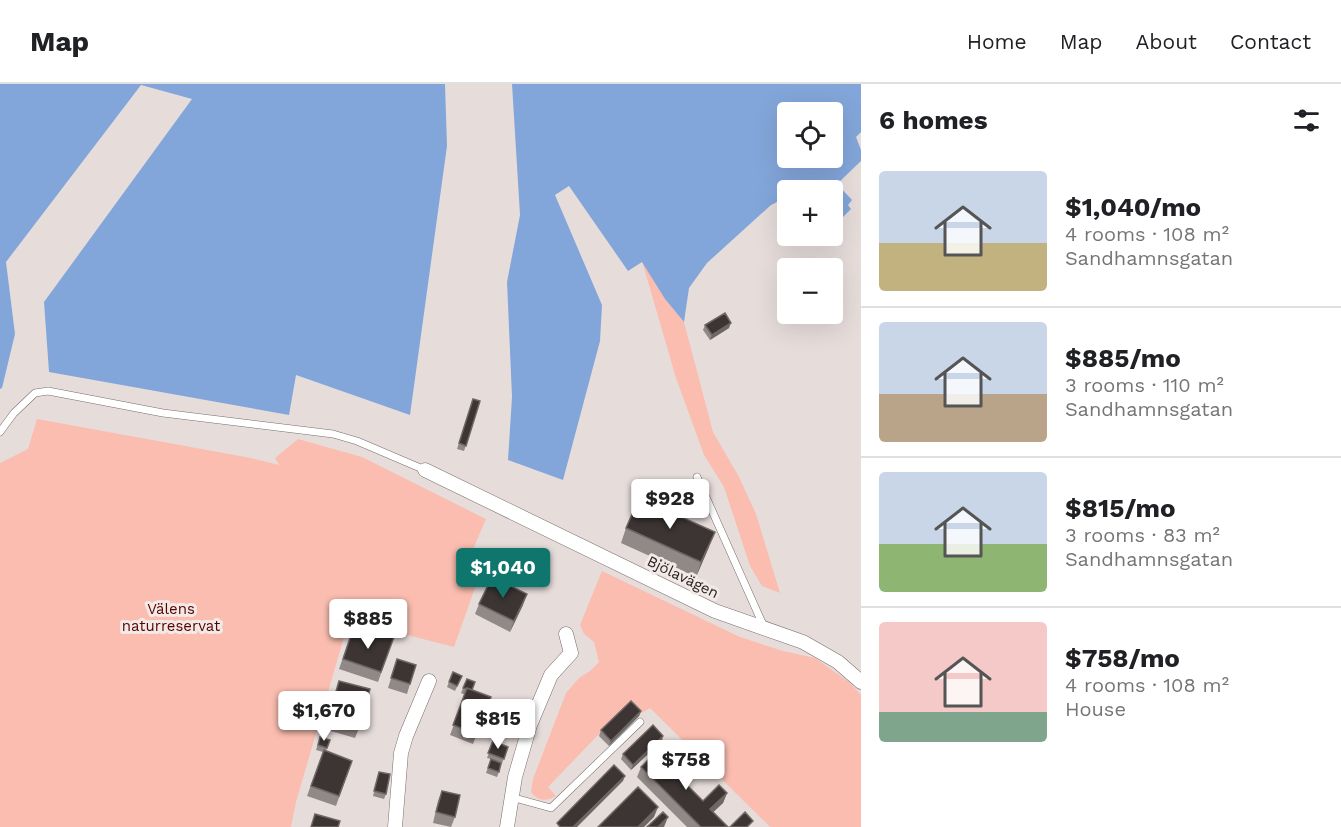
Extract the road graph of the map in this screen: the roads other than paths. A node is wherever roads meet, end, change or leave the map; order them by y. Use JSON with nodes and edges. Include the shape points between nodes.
{"nodes":[{"id":1,"x":0,"y":432,"type":"edge"},
{"id":2,"x":425,"y":470,"type":"joint"},
{"id":3,"x":697,"y":477,"type":"dead end"},
{"id":4,"x":765,"y":630,"type":"junction"},
{"id":5,"x":566,"y":634,"type":"dead end"},
{"id":6,"x":429,"y":681,"type":"dead end"},
{"id":7,"x":861,"y":682,"type":"edge"},
{"id":8,"x":640,"y":722,"type":"dead end"},
{"id":9,"x":511,"y":797,"type":"junction"},
{"id":10,"x":395,"y":827,"type":"edge"},
{"id":11,"x":507,"y":827,"type":"edge"}],
"edges":[{"from":1,"to":2,"type":"lane","via":[[35,393],[48,391],[163,413],[333,434]]},
{"from":2,"to":4,"type":"street","name":"Bjölavägen","via":[[715,611]]},
{"from":3,"to":4,"type":"lane"},
{"from":4,"to":7,"type":"street","name":"Bjölavägen","via":[[803,642]]},
{"from":5,"to":9,"type":"street","via":[[571,653],[551,675],[530,725]]},
{"from":6,"to":10,"type":"street","via":[[401,753]]},
{"from":8,"to":9,"type":"lane","via":[[551,808]]},
{"from":9,"to":11,"type":"street"}]}
